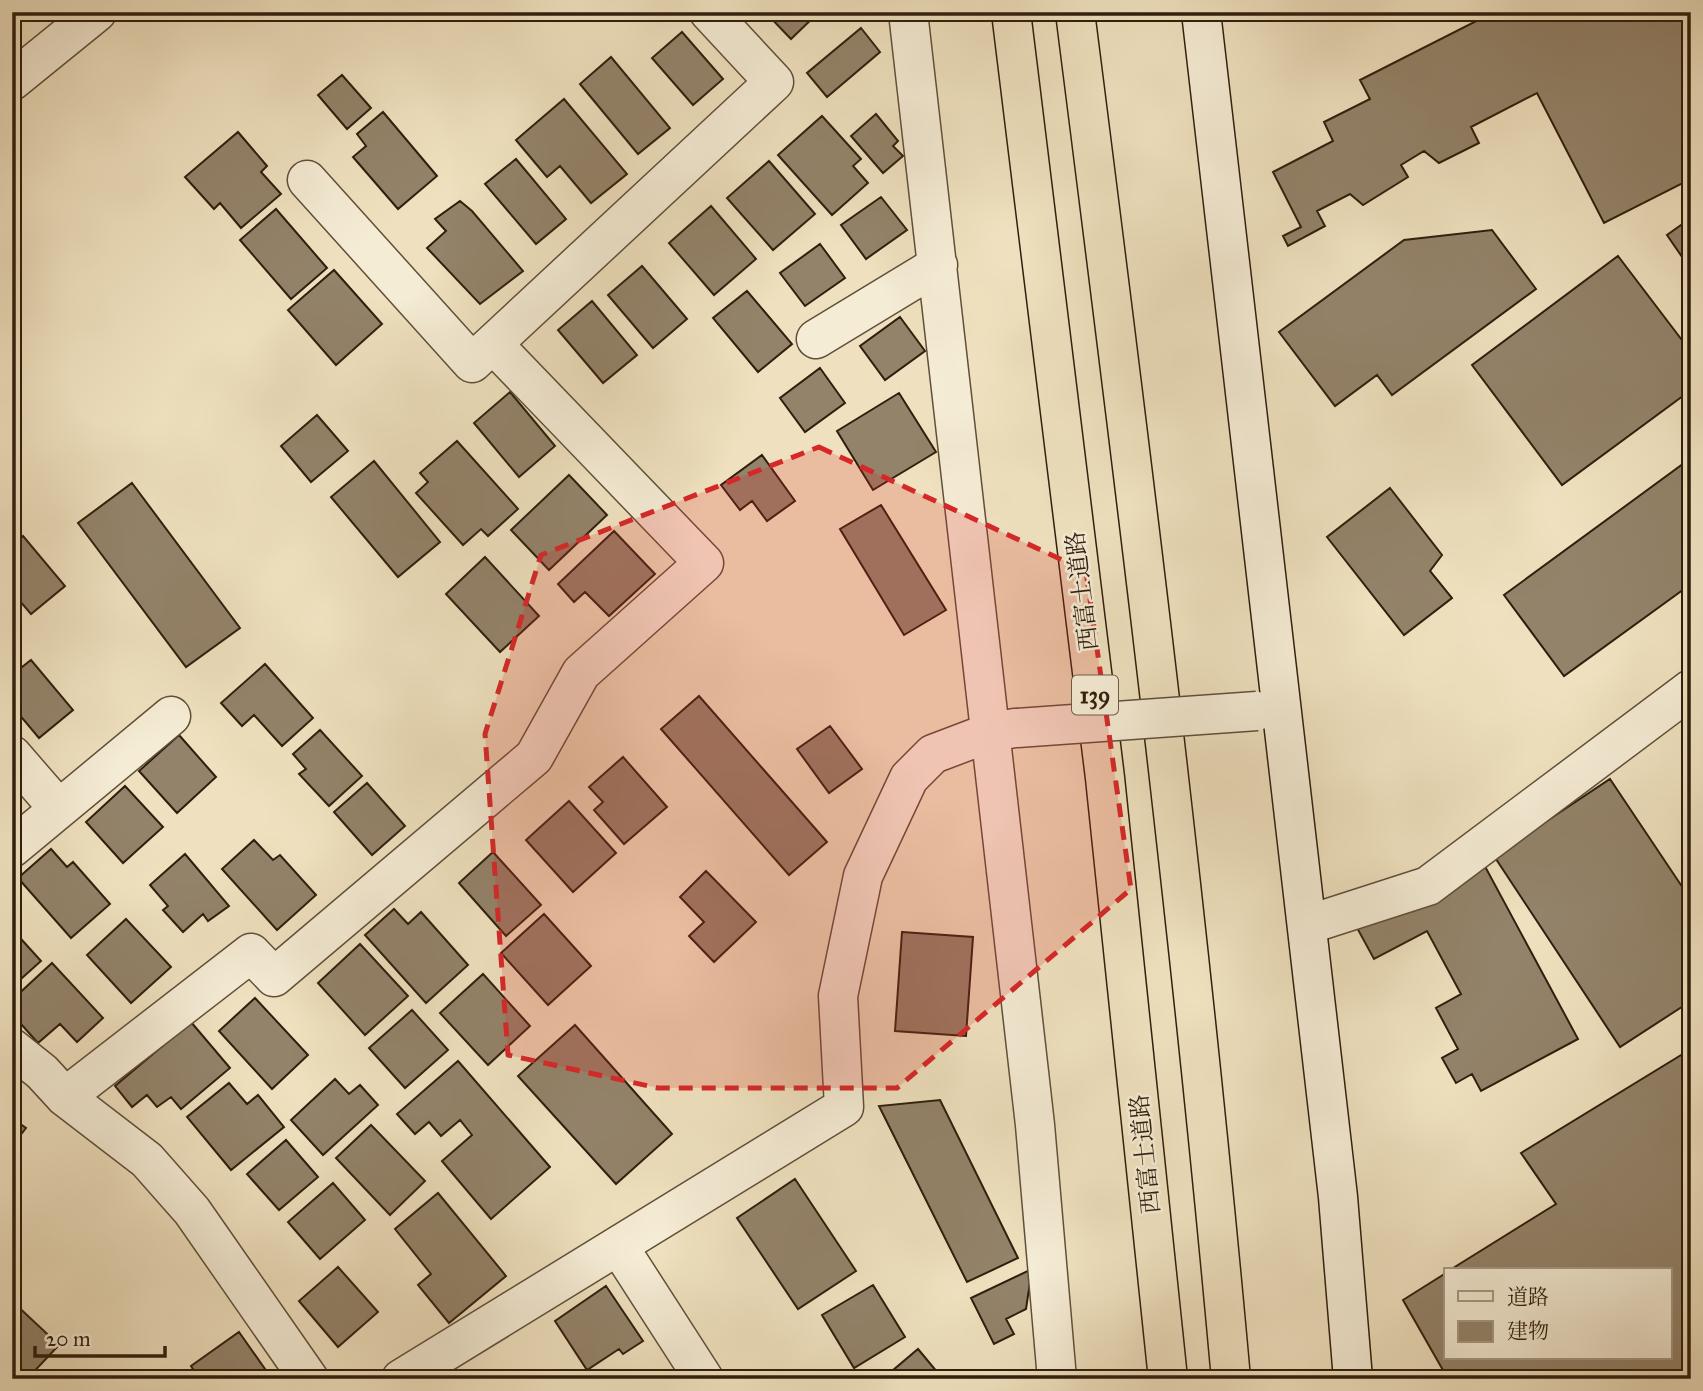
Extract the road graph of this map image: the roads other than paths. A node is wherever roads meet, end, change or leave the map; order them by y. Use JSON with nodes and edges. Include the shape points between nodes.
{"nodes":[{"id":1,"x":97,"y":12,"type":"edge"},
{"id":2,"x":709,"y":12,"type":"edge"},
{"id":3,"x":908,"y":12,"type":"edge"},
{"id":4,"x":1011,"y":12,"type":"edge"},
{"id":5,"x":1075,"y":12,"type":"edge"},
{"id":6,"x":1201,"y":12,"type":"edge"},
{"id":7,"x":12,"y":82,"type":"edge"},
{"id":8,"x":307,"y":180,"type":"dead end"},
{"id":9,"x":938,"y":265,"type":"junction"},
{"id":10,"x":816,"y":339,"type":"dead end"},
{"id":11,"x":493,"y":344,"type":"junction"},
{"id":12,"x":1691,"y":689,"type":"edge"},
{"id":13,"x":1269,"y":710,"type":"junction"},
{"id":14,"x":171,"y":716,"type":"dead end"},
{"id":15,"x":1004,"y":730,"type":"junction"},
{"id":16,"x":12,"y":755,"type":"edge"},
{"id":17,"x":58,"y":808,"type":"junction"},
{"id":18,"x":12,"y":848,"type":"edge"},
{"id":19,"x":1307,"y":925,"type":"junction"},
{"id":20,"x":12,"y":1048,"type":"edge"},
{"id":21,"x":65,"y":1097,"type":"junction"},
{"id":22,"x":619,"y":1247,"type":"junction"},
{"id":23,"x":309,"y":1379,"type":"edge"},
{"id":24,"x":401,"y":1379,"type":"edge"},
{"id":25,"x":704,"y":1379,"type":"edge"},
{"id":26,"x":1057,"y":1379,"type":"edge"},
{"id":27,"x":1168,"y":1379,"type":"edge"},
{"id":28,"x":1231,"y":1379,"type":"edge"},
{"id":29,"x":1353,"y":1379,"type":"edge"}],
"edges":[{"from":1,"to":7,"type":"street"},
{"from":2,"to":11,"type":"street","via":[[774,82]]},
{"from":3,"to":9,"type":"street"},
{"from":4,"to":27,"type":"highway","name":"西富士道路","number":"139","via":[[1107,792]]},
{"from":5,"to":28,"type":"highway","via":[[1144,554],[1213,1173]]},
{"from":6,"to":13,"type":"street"},
{"from":8,"to":11,"type":"street","via":[[472,363]]},
{"from":9,"to":10,"type":"street"},
{"from":9,"to":15,"type":"street"},
{"from":11,"to":21,"type":"street","via":[[705,563],[581,673],[534,757],[274,977],[251,953]]},
{"from":12,"to":19,"type":"street","via":[[1428,887]]},
{"from":13,"to":15,"type":"street","bridge":true},
{"from":13,"to":19,"type":"street"},
{"from":14,"to":17,"type":"street"},
{"from":15,"to":22,"type":"street","via":[[933,754],[909,778],[863,876],[838,996],[844,1107]]},
{"from":15,"to":26,"type":"street"},
{"from":16,"to":17,"type":"street"},
{"from":17,"to":18,"type":"street"},
{"from":19,"to":29,"type":"street"},
{"from":20,"to":21,"type":"street"},
{"from":21,"to":23,"type":"street","via":[[147,1160],[192,1210]]},
{"from":22,"to":24,"type":"street"},
{"from":22,"to":25,"type":"street"}]}
